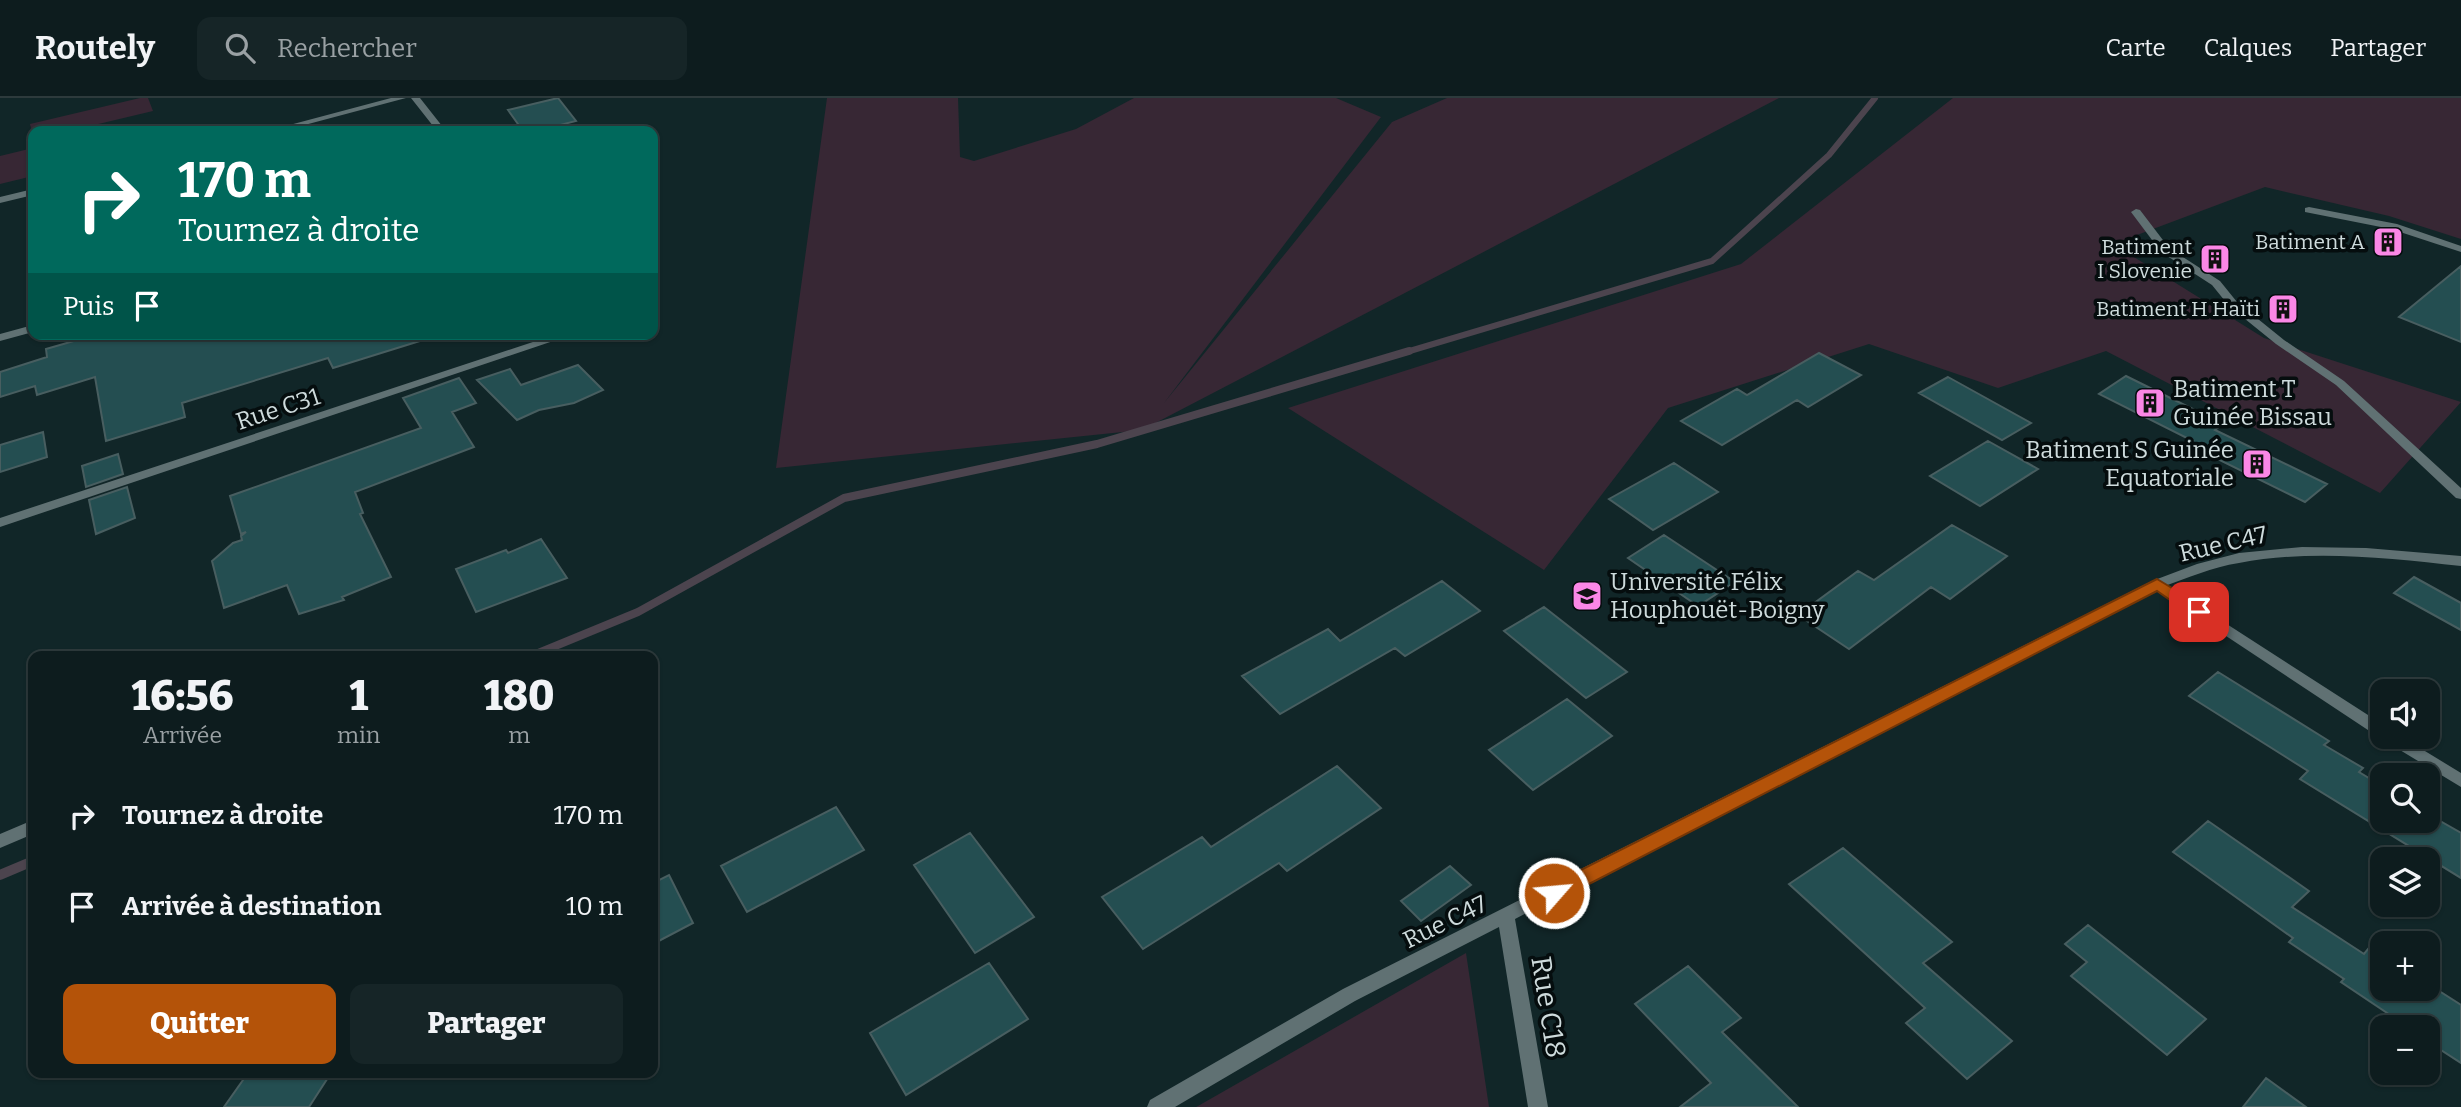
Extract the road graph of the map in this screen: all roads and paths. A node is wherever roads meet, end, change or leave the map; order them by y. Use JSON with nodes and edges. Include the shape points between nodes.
{"nodes":[{"id":1,"x":402,"y":98,"type":"edge"},
{"id":2,"x":415,"y":98,"type":"edge"},
{"id":3,"x":292,"y":126,"type":"edge"},
{"id":4,"x":438,"y":126,"type":"edge"},
{"id":5,"x":28,"y":193,"type":"edge"},
{"id":6,"x":0,"y":200,"type":"edge"},
{"id":7,"x":2309,"y":210,"type":"dead end"},
{"id":8,"x":2136,"y":212,"type":"dead end"},
{"id":9,"x":2461,"y":249,"type":"edge"},
{"id":10,"x":28,"y":330,"type":"edge"},
{"id":11,"x":0,"y":338,"type":"edge"},
{"id":12,"x":551,"y":340,"type":"edge"},
{"id":13,"x":2461,"y":495,"type":"edge"},
{"id":14,"x":0,"y":523,"type":"edge"},
{"id":15,"x":2461,"y":561,"type":"edge"},
{"id":16,"x":2157,"y":584,"type":"junction"},
{"id":17,"x":2370,"y":724,"type":"edge"},
{"id":18,"x":2409,"y":749,"type":"edge"},
{"id":19,"x":2461,"y":781,"type":"edge"},
{"id":20,"x":28,"y":829,"type":"edge"},
{"id":21,"x":0,"y":841,"type":"edge"},
{"id":22,"x":1506,"y":917,"type":"junction"},
{"id":23,"x":1157,"y":1107,"type":"edge"},
{"id":24,"x":1538,"y":1107,"type":"edge"}],
"edges":[{"from":1,"to":3,"type":"street"},
{"from":2,"to":4,"type":"street"},
{"from":5,"to":6,"type":"street"},
{"from":7,"to":9,"type":"street","via":[[2393,226]]},
{"from":8,"to":13,"type":"street","via":[[2165,250],[2216,283],[2233,304],[2280,342],[2340,383]]},
{"from":10,"to":11,"type":"street"},
{"from":12,"to":14,"type":"street","name":"Rue C31"},
{"from":15,"to":16,"type":"street","name":"Rue C47","via":[[2369,552],[2258,556],[2208,565]]},
{"from":16,"to":17,"type":"street"},
{"from":16,"to":22,"type":"street","name":"Rue C47"},
{"from":18,"to":19,"type":"street"},
{"from":20,"to":21,"type":"street"},
{"from":22,"to":23,"type":"street","name":"Rue C47","via":[[1349,995]]},
{"from":22,"to":24,"type":"street","name":"Rue C18"}]}
